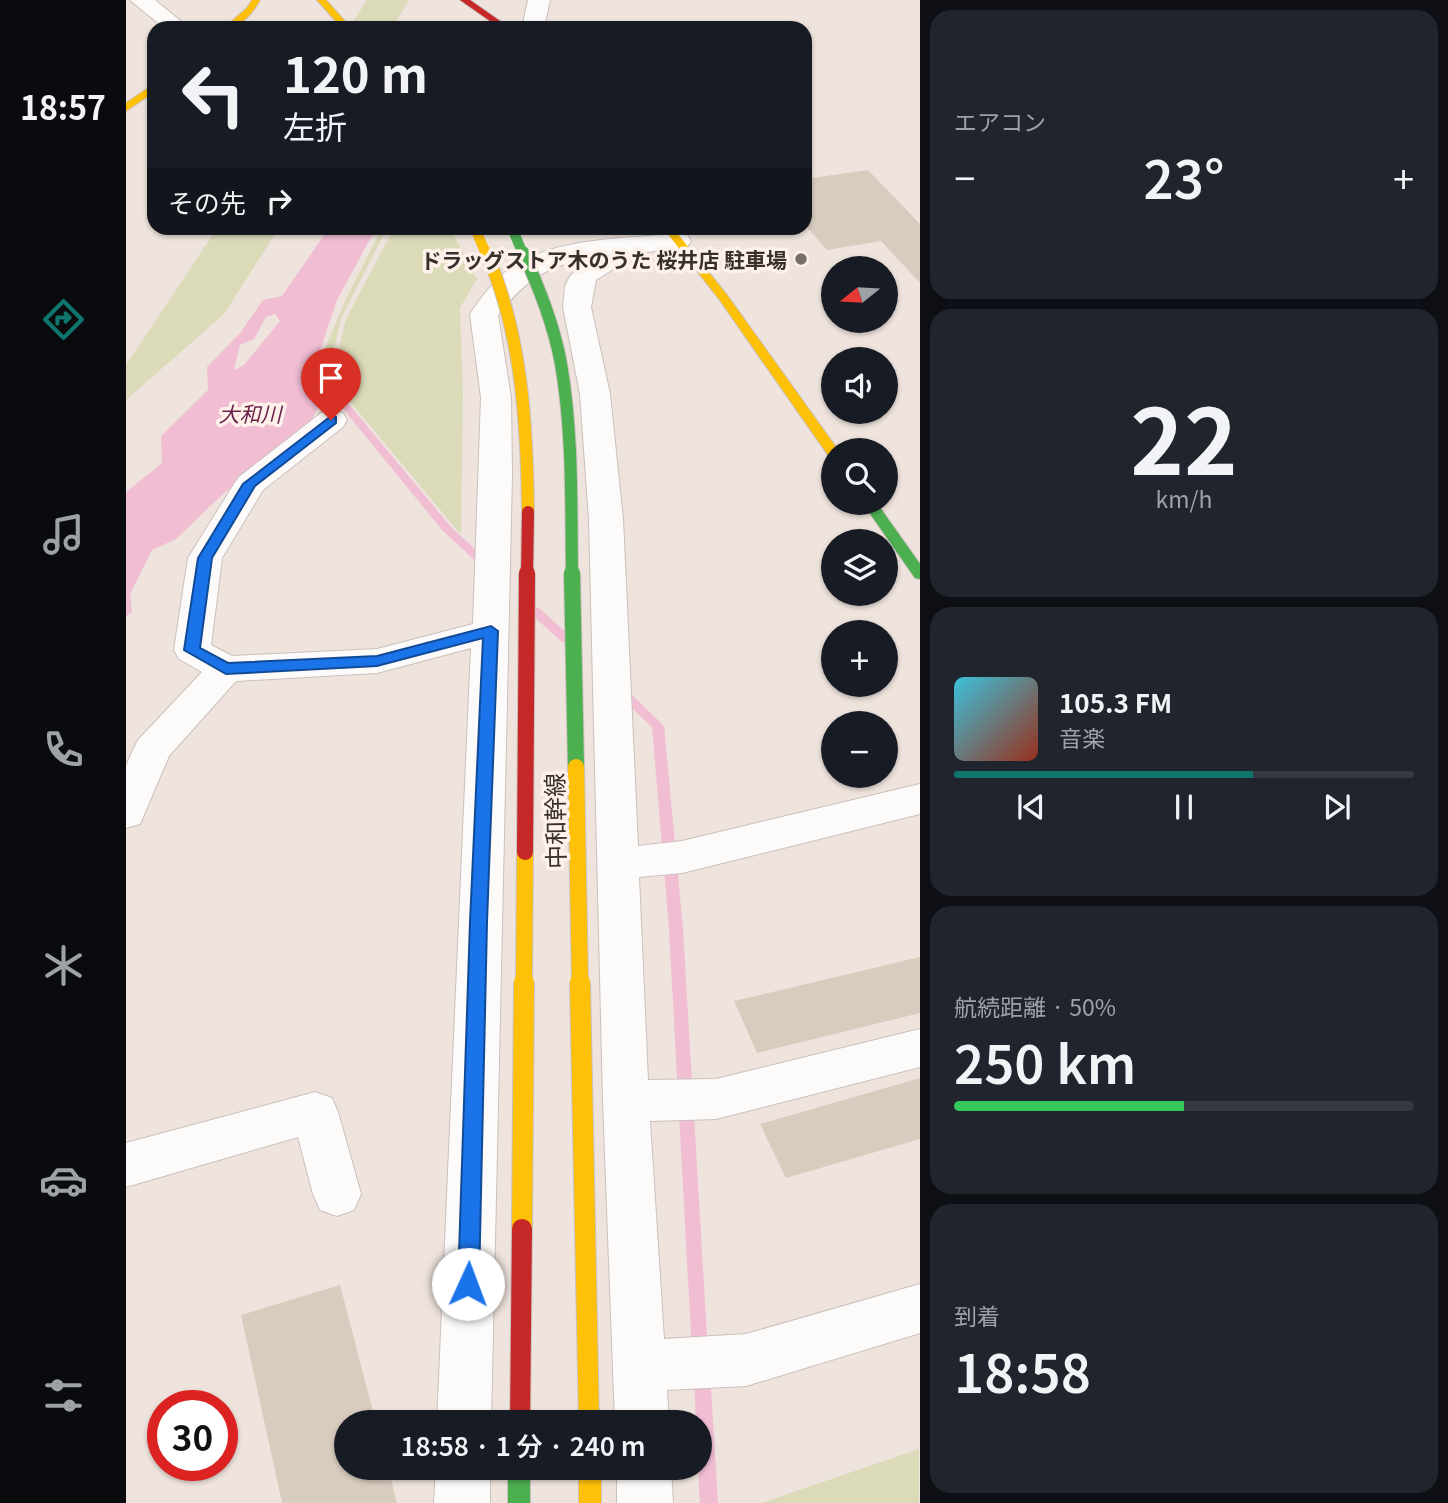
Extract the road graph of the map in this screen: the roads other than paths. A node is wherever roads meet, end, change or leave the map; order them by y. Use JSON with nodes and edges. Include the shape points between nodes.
{"nodes":[{"id":1,"x":141,"y":0,"type":"edge"},
{"id":2,"x":256,"y":0,"type":"edge"},
{"id":3,"x":321,"y":0,"type":"edge"},
{"id":4,"x":464,"y":0,"type":"edge"},
{"id":5,"x":539,"y":0,"type":"edge"},
{"id":6,"x":169,"y":21,"type":"edge"},
{"id":7,"x":237,"y":21,"type":"edge"},
{"id":8,"x":340,"y":21,"type":"edge"},
{"id":9,"x":497,"y":21,"type":"edge"},
{"id":10,"x":534,"y":21,"type":"edge"},
{"id":11,"x":147,"y":92,"type":"edge"},
{"id":12,"x":126,"y":108,"type":"edge"},
{"id":13,"x":479,"y":235,"type":"edge"},
{"id":14,"x":515,"y":235,"type":"edge"},
{"id":15,"x":670,"y":235,"type":"edge"},
{"id":16,"x":674,"y":235,"type":"edge"},
{"id":17,"x":634,"y":248,"type":"junction"},
{"id":18,"x":331,"y":420,"type":"dead end"},
{"id":19,"x":823,"y":438,"type":"edge"},
{"id":20,"x":878,"y":515,"type":"edge"},
{"id":21,"x":919,"y":575,"type":"edge"},
{"id":22,"x":491,"y":631,"type":"junction"},
{"id":23,"x":226,"y":669,"type":"junction"},
{"id":24,"x":919,"y":799,"type":"edge"},
{"id":25,"x":126,"y":813,"type":"edge"},
{"id":26,"x":618,"y":864,"type":"junction"},
{"id":27,"x":919,"y":1048,"type":"edge"},
{"id":28,"x":626,"y":1101,"type":"junction"},
{"id":29,"x":126,"y":1165,"type":"edge"},
{"id":30,"x":337,"y":1194,"type":"dead end"},
{"id":31,"x":919,"y":1308,"type":"edge"},
{"id":32,"x":640,"y":1366,"type":"junction"},
{"id":33,"x":464,"y":1410,"type":"edge"},
{"id":34,"x":520,"y":1410,"type":"edge"},
{"id":35,"x":589,"y":1410,"type":"edge"},
{"id":36,"x":642,"y":1410,"type":"edge"},
{"id":37,"x":463,"y":1480,"type":"edge"},
{"id":38,"x":519,"y":1480,"type":"edge"},
{"id":39,"x":590,"y":1480,"type":"edge"},
{"id":40,"x":644,"y":1480,"type":"edge"},
{"id":41,"x":462,"y":1503,"type":"edge"},
{"id":42,"x":519,"y":1503,"type":"edge"},
{"id":43,"x":590,"y":1503,"type":"edge"},
{"id":44,"x":645,"y":1503,"type":"edge"}],
"edges":[{"from":1,"to":6,"type":"street"},
{"from":2,"to":7,"type":"main road"},
{"from":3,"to":8,"type":"main road"},
{"from":4,"to":9,"type":"main road"},
{"from":5,"to":10,"type":"street"},
{"from":11,"to":12,"type":"main road"},
{"from":13,"to":34,"type":"main road","name":"中和幹線","bridge":true,"via":[[508,305],[522,367],[528,461]]},
{"from":14,"to":35,"type":"main road","name":"中和幹線","bridge":true,"via":[[544,300],[561,365],[570,457]]},
{"from":15,"to":17,"type":"street"},
{"from":16,"to":19,"type":"main road"},
{"from":17,"to":22,"type":"street","via":[[601,248],[551,258],[519,275],[484,314],[496,398]]},
{"from":17,"to":26,"type":"street","via":[[584,276],[577,307],[595,394],[606,519]]},
{"from":18,"to":23,"type":"street","via":[[250,484],[205,558],[192,650]]},
{"from":20,"to":21,"type":"main road"},
{"from":22,"to":23,"type":"street","via":[[377,661]]},
{"from":22,"to":33,"type":"street"},
{"from":23,"to":25,"type":"street","via":[[152,750]]},
{"from":24,"to":26,"type":"street","via":[[682,857]]},
{"from":26,"to":28,"type":"street"},
{"from":27,"to":28,"type":"street","via":[[716,1099]]},
{"from":28,"to":32,"type":"street"},
{"from":29,"to":30,"type":"street","via":[[315,1112]]},
{"from":31,"to":32,"type":"street","via":[[746,1360]]},
{"from":32,"to":36,"type":"street"},
{"from":37,"to":41,"type":"street"},
{"from":38,"to":42,"type":"main road"},
{"from":39,"to":43,"type":"main road"},
{"from":40,"to":44,"type":"street"}]}
